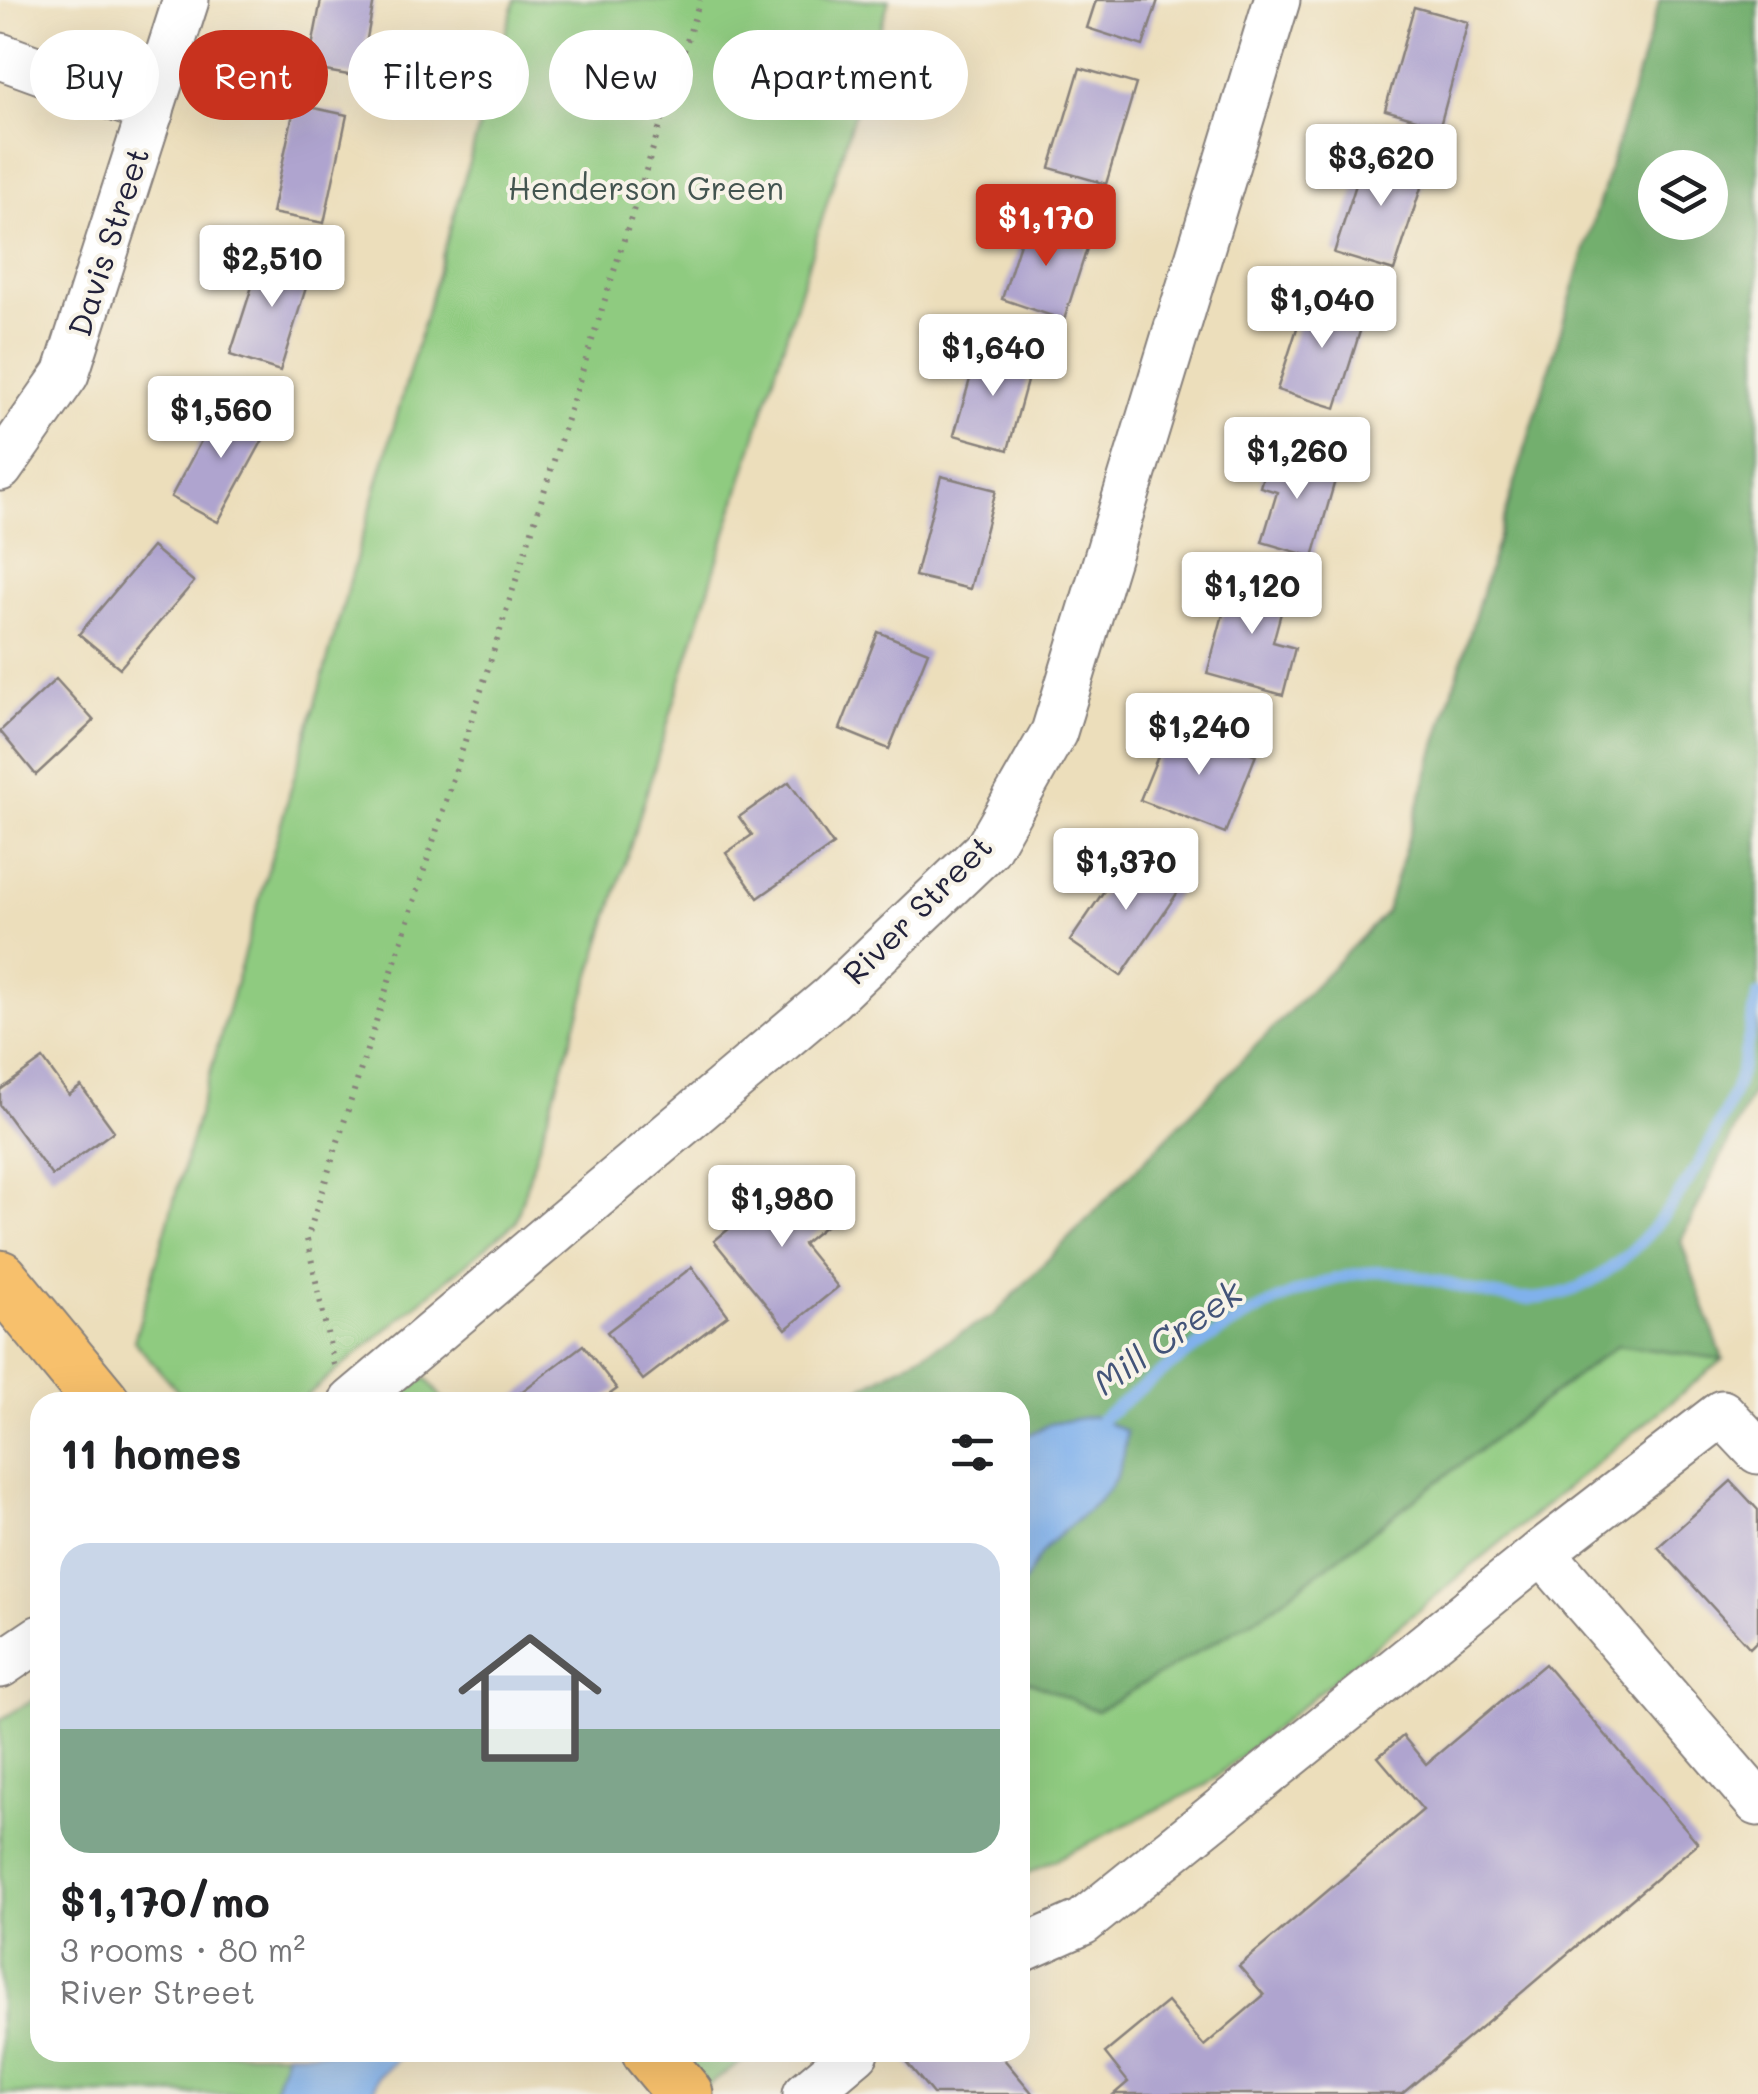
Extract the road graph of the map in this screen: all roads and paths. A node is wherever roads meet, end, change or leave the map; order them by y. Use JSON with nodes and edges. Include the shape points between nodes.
{"nodes":[{"id":1,"x":186,"y":0,"type":"edge"},
{"id":2,"x":700,"y":0,"type":"edge"},
{"id":3,"x":1277,"y":0,"type":"edge"},
{"id":4,"x":0,"y":56,"type":"edge"},
{"id":5,"x":30,"y":67,"type":"edge"},
{"id":6,"x":159,"y":86,"type":"edge"},
{"id":7,"x":148,"y":120,"type":"edge"},
{"id":8,"x":0,"y":468,"type":"edge"},
{"id":9,"x":0,"y":1278,"type":"edge"},
{"id":10,"x":343,"y":1387,"type":"edge"},
{"id":11,"x":94,"y":1392,"type":"edge"},
{"id":12,"x":1758,"y":1451,"type":"edge"},
{"id":13,"x":1542,"y":1552,"type":"junction"},
{"id":14,"x":30,"y":1645,"type":"edge"},
{"id":15,"x":0,"y":1665,"type":"edge"},
{"id":16,"x":1758,"y":1803,"type":"edge"},
{"id":17,"x":1030,"y":1946,"type":"edge"},
{"id":18,"x":658,"y":2062,"type":"edge"},
{"id":19,"x":685,"y":2094,"type":"edge"}],
"edges":[{"from":1,"to":6,"type":"street","name":"Davis Street"},
{"from":2,"to":10,"type":"path","via":[[306,1238]]},
{"from":3,"to":10,"type":"street","name":"River Street","via":[[1054,732],[988,848],[831,998]]},
{"from":4,"to":5,"type":"street"},
{"from":7,"to":8,"type":"street","name":"Davis Street","via":[[66,374]]},
{"from":9,"to":11,"type":"main road"},
{"from":12,"to":13,"type":"street","via":[[1722,1413]]},
{"from":13,"to":16,"type":"street"},
{"from":13,"to":17,"type":"street","via":[[1083,1922]]},
{"from":14,"to":15,"type":"street"},
{"from":18,"to":19,"type":"main road"}]}
